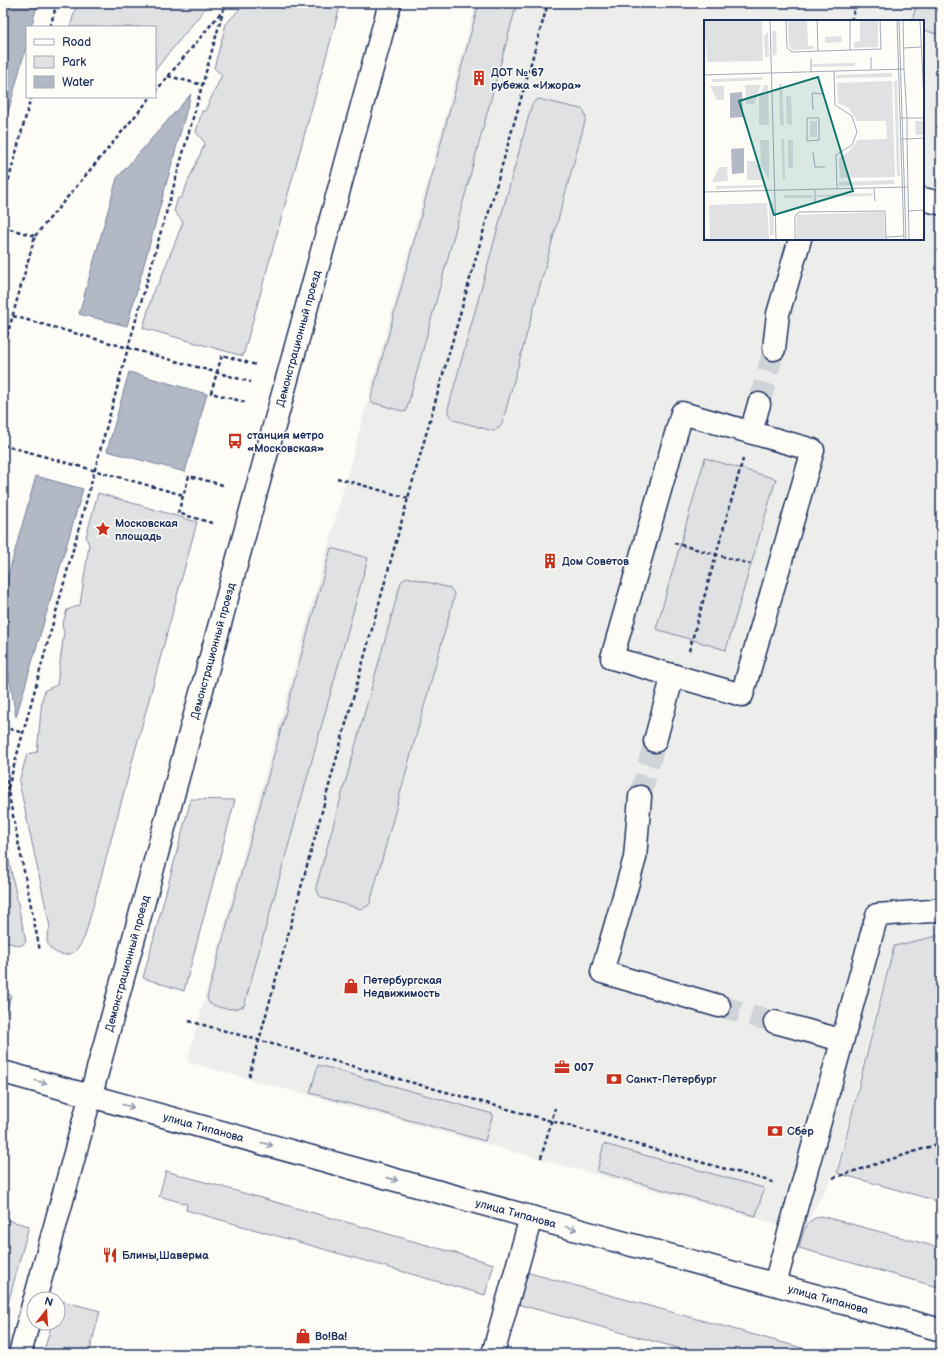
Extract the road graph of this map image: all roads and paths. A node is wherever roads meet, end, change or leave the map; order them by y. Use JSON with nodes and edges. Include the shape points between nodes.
{"nodes":[{"id":1,"x":57,"y":3,"type":"edge"},
{"id":2,"x":229,"y":3,"type":"edge"},
{"id":3,"x":390,"y":3,"type":"edge"},
{"id":4,"x":548,"y":3,"type":"edge"},
{"id":5,"x":856,"y":3,"type":"edge"},
{"id":6,"x":224,"y":8,"type":"junction"},
{"id":7,"x":851,"y":20,"type":"edge"},
{"id":8,"x":50,"y":26,"type":"edge"},
{"id":9,"x":168,"y":76,"type":"junction"},
{"id":10,"x":202,"y":85,"type":"junction"},
{"id":11,"x":156,"y":91,"type":"edge"},
{"id":12,"x":31,"y":98,"type":"edge"},
{"id":13,"x":149,"y":98,"type":"edge"},
{"id":14,"x":3,"y":200,"type":"edge"},
{"id":15,"x":3,"y":227,"type":"edge"},
{"id":16,"x":35,"y":236,"type":"junction"},
{"id":17,"x":800,"y":240,"type":"edge"},
{"id":18,"x":13,"y":316,"type":"junction"},
{"id":19,"x":128,"y":348,"type":"junction"},
{"id":20,"x":774,"y":349,"type":"tunnel mouth"},
{"id":21,"x":3,"y":350,"type":"edge"},
{"id":22,"x":256,"y":365,"type":"dead end"},
{"id":23,"x":217,"y":373,"type":"junction"},
{"id":24,"x":251,"y":382,"type":"dead end"},
{"id":25,"x":245,"y":402,"type":"dead end"},
{"id":26,"x":759,"y":404,"type":"tunnel mouth"},
{"id":27,"x":751,"y":432,"type":"junction"},
{"id":28,"x":3,"y":445,"type":"edge"},
{"id":29,"x":95,"y":471,"type":"junction"},
{"id":30,"x":337,"y":478,"type":"dead end"},
{"id":31,"x":222,"y":485,"type":"dead end"},
{"id":32,"x":183,"y":495,"type":"junction"},
{"id":33,"x":408,"y":498,"type":"junction"},
{"id":34,"x":212,"y":523,"type":"dead end"},
{"id":35,"x":647,"y":535,"type":"junction"},
{"id":36,"x":716,"y":555,"type":"junction"},
{"id":37,"x":778,"y":572,"type":"junction"},
{"id":38,"x":677,"y":676,"type":"junction"},
{"id":39,"x":3,"y":727,"type":"edge"},
{"id":40,"x":22,"y":733,"type":"junction"},
{"id":41,"x":655,"y":741,"type":"tunnel mouth"},
{"id":42,"x":3,"y":766,"type":"edge"},
{"id":43,"x":8,"y":788,"type":"junction"},
{"id":44,"x":640,"y":797,"type":"tunnel mouth"},
{"id":45,"x":941,"y":908,"type":"edge"},
{"id":46,"x":40,"y":951,"type":"dead end"},
{"id":47,"x":719,"y":1006,"type":"tunnel mouth"},
{"id":48,"x":190,"y":1021,"type":"dead end"},
{"id":49,"x":775,"y":1022,"type":"tunnel mouth"},
{"id":50,"x":259,"y":1040,"type":"junction"},
{"id":51,"x":841,"y":1040,"type":"junction"},
{"id":52,"x":3,"y":1072,"type":"edge"},
{"id":53,"x":249,"y":1077,"type":"dead end"},
{"id":54,"x":90,"y":1096,"type":"junction"},
{"id":55,"x":555,"y":1108,"type":"dead end"},
{"id":56,"x":551,"y":1122,"type":"junction"},
{"id":57,"x":941,"y":1143,"type":"edge"},
{"id":58,"x":542,"y":1158,"type":"dead end"},
{"id":59,"x":800,"y":1189,"type":"junction"},
{"id":60,"x":531,"y":1217,"type":"junction"},
{"id":61,"x":775,"y":1284,"type":"junction"},
{"id":62,"x":36,"y":1291,"type":"edge"},
{"id":63,"x":941,"y":1330,"type":"edge"},
{"id":64,"x":26,"y":1331,"type":"edge"},
{"id":65,"x":20,"y":1354,"type":"edge"},
{"id":66,"x":493,"y":1354,"type":"edge"}],
"edges":[{"from":1,"to":8,"type":"path"},
{"from":2,"to":6,"type":"path"},
{"from":3,"to":54,"type":"street","name":"Демонстрационный проезд"},
{"from":4,"to":33,"type":"path"},
{"from":5,"to":7,"type":"path"},
{"from":6,"to":9,"type":"path"},
{"from":6,"to":10,"type":"path"},
{"from":9,"to":10,"type":"path"},
{"from":9,"to":11,"type":"path"},
{"from":10,"to":19,"type":"path"},
{"from":12,"to":14,"type":"path"},
{"from":13,"to":16,"type":"path"},
{"from":15,"to":16,"type":"path"},
{"from":16,"to":18,"type":"path"},
{"from":17,"to":20,"type":"street","via":[[778,314]]},
{"from":18,"to":19,"type":"path"},
{"from":18,"to":21,"type":"path"},
{"from":19,"to":23,"type":"path"},
{"from":19,"to":29,"type":"path"},
{"from":22,"to":23,"type":"path","via":[[222,355]]},
{"from":23,"to":24,"type":"path"},
{"from":23,"to":25,"type":"path","via":[[211,393]]},
{"from":26,"to":27,"type":"street"},
{"from":27,"to":35,"type":"street","via":[[682,413]]},
{"from":27,"to":36,"type":"path"},
{"from":27,"to":37,"type":"street","via":[[813,450]]},
{"from":28,"to":29,"type":"path"},
{"from":29,"to":32,"type":"path"},
{"from":29,"to":40,"type":"path"},
{"from":30,"to":33,"type":"path"},
{"from":31,"to":32,"type":"path","via":[[189,476]]},
{"from":32,"to":34,"type":"path","via":[[178,513]]},
{"from":33,"to":50,"type":"path"},
{"from":35,"to":36,"type":"path"},
{"from":35,"to":38,"type":"street","via":[[612,658]]},
{"from":36,"to":37,"type":"path"},
{"from":36,"to":38,"type":"path"},
{"from":37,"to":38,"type":"street","via":[[742,695]]},
{"from":38,"to":41,"type":"street"},
{"from":39,"to":40,"type":"path"},
{"from":40,"to":43,"type":"path"},
{"from":42,"to":43,"type":"path"},
{"from":43,"to":46,"type":"path"},
{"from":44,"to":47,"type":"street","via":[[635,858],[602,972]]},
{"from":45,"to":51,"type":"street","via":[[877,915]]},
{"from":48,"to":50,"type":"path"},
{"from":49,"to":51,"type":"street"},
{"from":50,"to":53,"type":"path"},
{"from":50,"to":56,"type":"path"},
{"from":51,"to":59,"type":"street"},
{"from":52,"to":54,"type":"street","one_way":true},
{"from":54,"to":60,"type":"street","name":"улица Типанова","one_way":true},
{"from":54,"to":62,"type":"street","name":"Демонстрационный проезд"},
{"from":55,"to":56,"type":"path"},
{"from":56,"to":58,"type":"path"},
{"from":56,"to":59,"type":"path"},
{"from":57,"to":59,"type":"path"},
{"from":59,"to":61,"type":"street"},
{"from":60,"to":61,"type":"street","name":"улица Типанова","one_way":true},
{"from":60,"to":66,"type":"street"},
{"from":61,"to":63,"type":"street","name":"улица Типанова"},
{"from":64,"to":65,"type":"street","name":"Демонстрационный проезд"}]}
